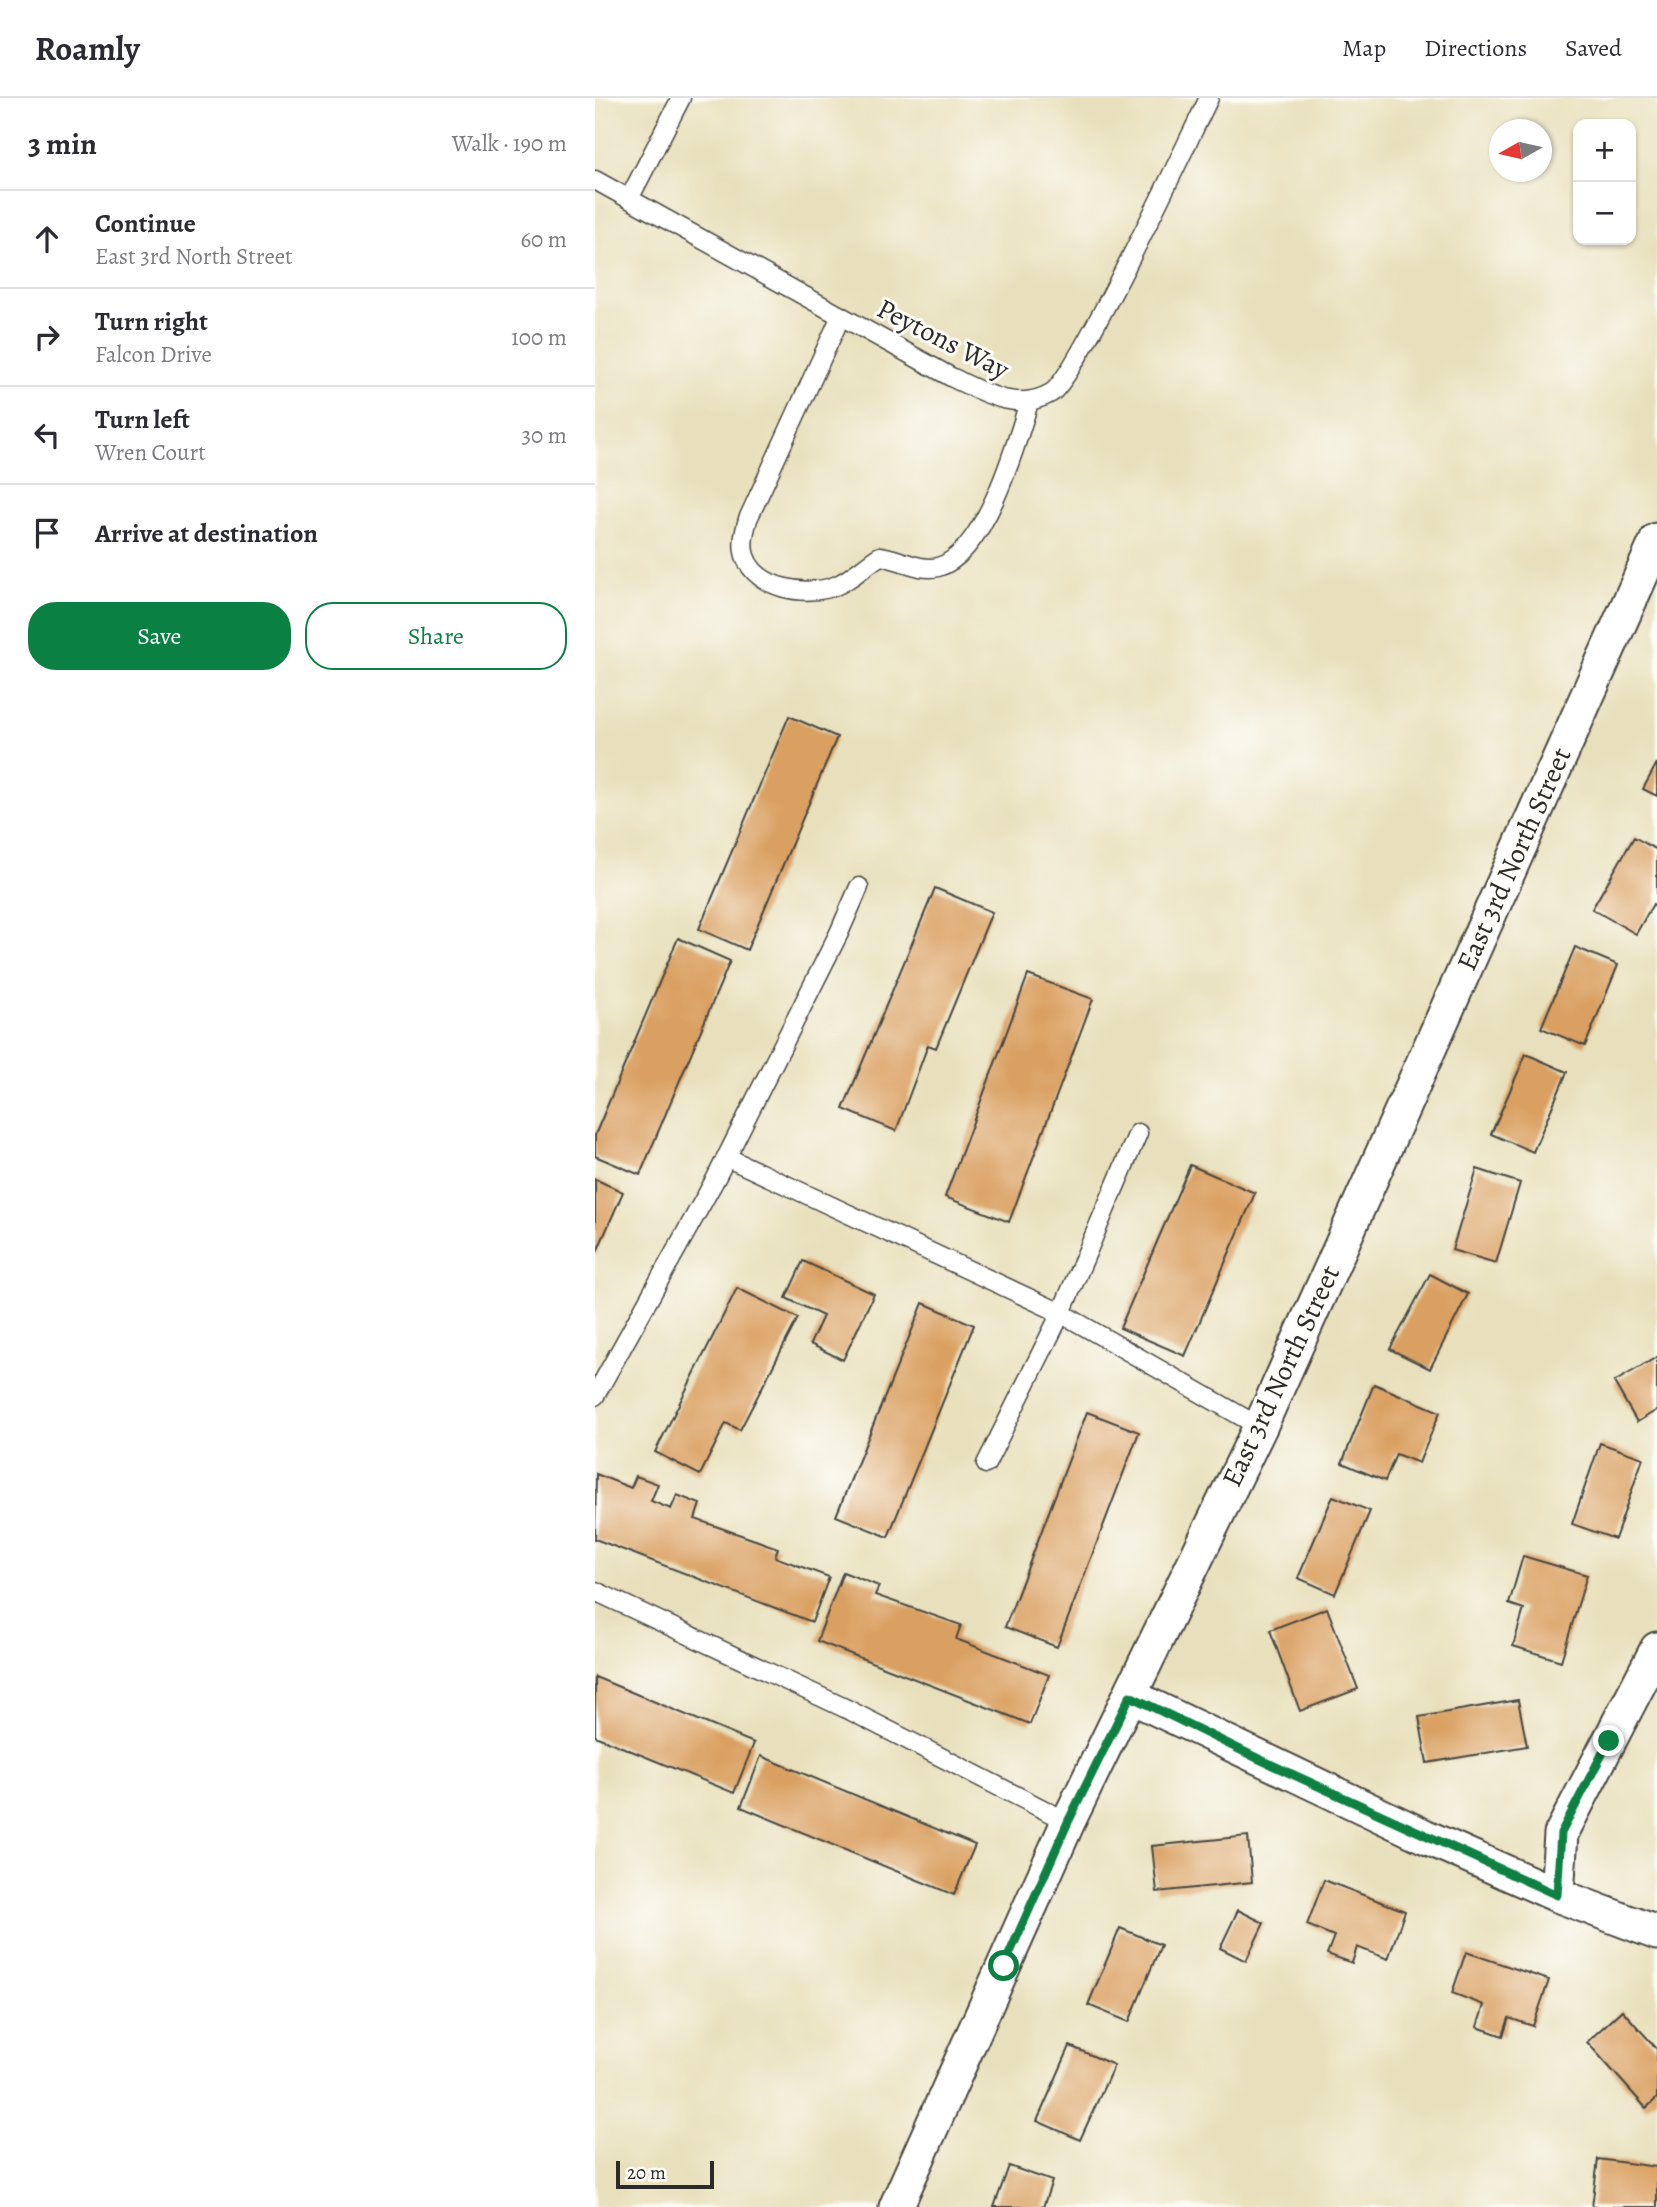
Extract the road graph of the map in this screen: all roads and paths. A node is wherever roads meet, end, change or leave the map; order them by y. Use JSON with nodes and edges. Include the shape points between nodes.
{"nodes":[{"id":1,"x":681,"y":98,"type":"edge"},
{"id":2,"x":1209,"y":98,"type":"edge"},
{"id":3,"x":595,"y":180,"type":"edge"},
{"id":4,"x":629,"y":199,"type":"junction"},
{"id":5,"x":841,"y":316,"type":"junction"},
{"id":6,"x":1030,"y":402,"type":"junction"},
{"id":7,"x":1657,"y":540,"type":"edge"},
{"id":8,"x":859,"y":887,"type":"dead end"},
{"id":9,"x":1138,"y":1133,"type":"dead end"},
{"id":10,"x":726,"y":1157,"type":"junction"},
{"id":11,"x":1061,"y":1313,"type":"junction"},
{"id":12,"x":595,"y":1396,"type":"edge"},
{"id":13,"x":1260,"y":1427,"type":"junction"},
{"id":14,"x":986,"y":1464,"type":"dead end"},
{"id":15,"x":595,"y":1591,"type":"edge"},
{"id":16,"x":1657,"y":1649,"type":"edge"},
{"id":17,"x":1130,"y":1696,"type":"junction"},
{"id":18,"x":1068,"y":1822,"type":"junction"},
{"id":19,"x":1557,"y":1895,"type":"junction"},
{"id":20,"x":1657,"y":1933,"type":"edge"},
{"id":21,"x":896,"y":2207,"type":"edge"}],
"edges":[{"from":1,"to":4,"type":"lane"},
{"from":2,"to":6,"type":"lane","name":"Peytons Way","via":[[1083,347],[1054,392]]},
{"from":3,"to":4,"type":"lane","name":"Peytons Way"},
{"from":4,"to":5,"type":"lane","name":"Peytons Way"},
{"from":5,"to":6,"type":"lane","name":"Peytons Way","via":[[1000,400]]},
{"from":5,"to":6,"type":"lane","via":[[743,537],[744,555],[753,572],[776,586],[807,591],[835,586],[880,556],[935,568],[953,561],[967,548],[1007,474]]},
{"from":7,"to":13,"type":"street","name":"East 3rd North Street"},
{"from":8,"to":10,"type":"lane"},
{"from":9,"to":11,"type":"lane"},
{"from":10,"to":11,"type":"lane"},
{"from":10,"to":12,"type":"lane"},
{"from":11,"to":13,"type":"lane"},
{"from":11,"to":14,"type":"lane"},
{"from":13,"to":17,"type":"street","name":"East 3rd North Street"},
{"from":15,"to":18,"type":"lane","via":[[849,1710]]},
{"from":16,"to":19,"type":"street","via":[[1561,1833]]},
{"from":17,"to":18,"type":"street","name":"East 3rd North Street"},
{"from":17,"to":19,"type":"street"},
{"from":18,"to":21,"type":"street","name":"East 3rd North Street"},
{"from":19,"to":20,"type":"street"}]}
